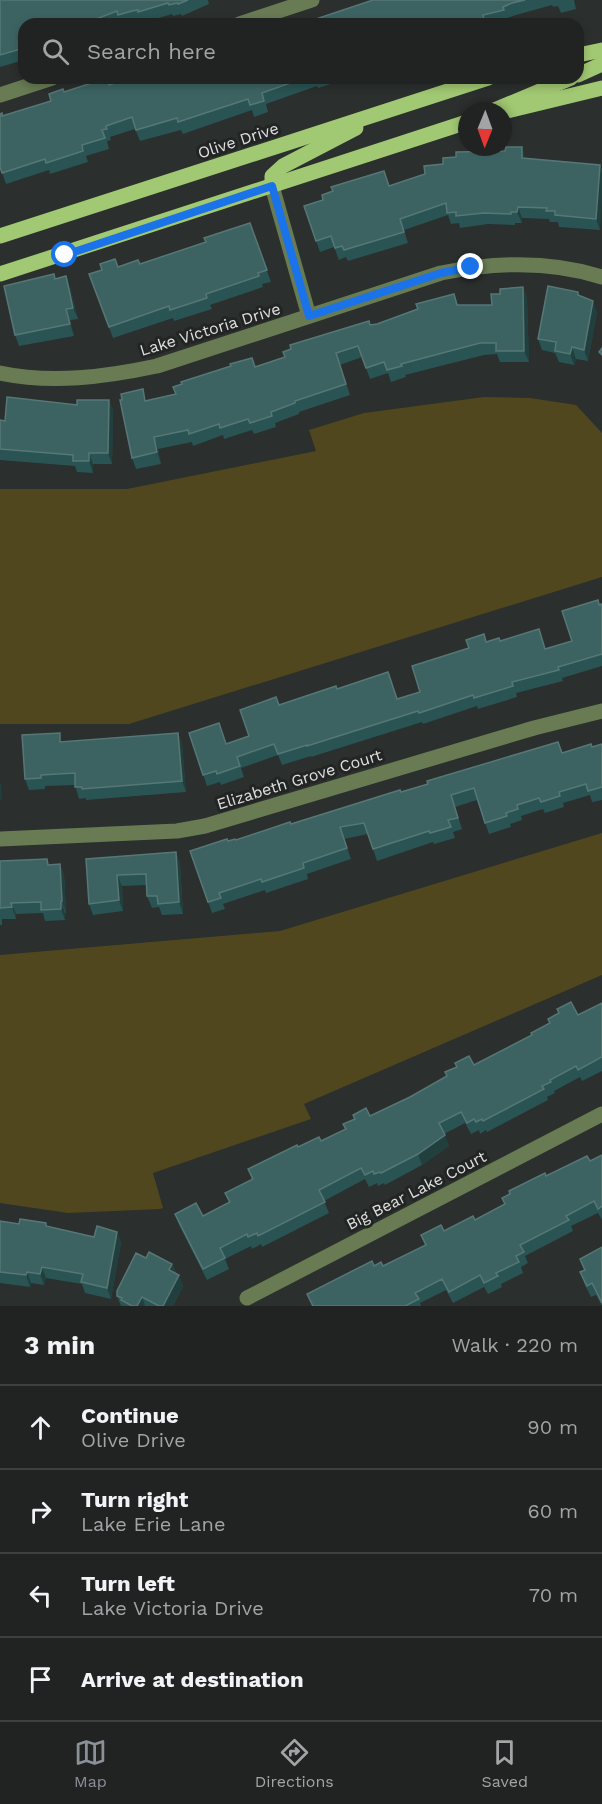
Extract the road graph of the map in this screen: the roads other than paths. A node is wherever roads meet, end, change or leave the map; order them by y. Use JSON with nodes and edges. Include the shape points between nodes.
{"nodes":[{"id":1,"x":312,"y":0,"type":"edge"},
{"id":2,"x":276,"y":5,"type":"edge"},
{"id":3,"x":251,"y":18,"type":"edge"},
{"id":4,"x":602,"y":50,"type":"edge"},
{"id":5,"x":584,"y":54,"type":"edge"},
{"id":6,"x":602,"y":64,"type":"edge"},
{"id":7,"x":584,"y":72,"type":"edge"},
{"id":8,"x":34,"y":84,"type":"edge"},
{"id":9,"x":469,"y":84,"type":"edge"},
{"id":10,"x":557,"y":84,"type":"edge"},
{"id":11,"x":602,"y":88,"type":"edge"},
{"id":12,"x":0,"y":95,"type":"edge"},
{"id":13,"x":512,"y":103,"type":"edge"},
{"id":14,"x":402,"y":105,"type":"junction"},
{"id":15,"x":512,"y":110,"type":"edge"},
{"id":16,"x":458,"y":125,"type":"edge"},
{"id":17,"x":272,"y":186,"type":"junction"},
{"id":18,"x":0,"y":236,"type":"edge"},
{"id":19,"x":0,"y":274,"type":"edge"},
{"id":20,"x":602,"y":277,"type":"edge"},
{"id":21,"x":309,"y":316,"type":"junction"},
{"id":22,"x":0,"y":373,"type":"edge"},
{"id":23,"x":602,"y":711,"type":"edge"},
{"id":24,"x":0,"y":839,"type":"edge"},
{"id":25,"x":602,"y":1114,"type":"edge"},
{"id":26,"x":247,"y":1298,"type":"dead end"}],
"edges":[{"from":1,"to":2,"type":"street"},
{"from":2,"to":3,"type":"street"},
{"from":4,"to":5,"type":"main road"},
{"from":6,"to":7,"type":"main road"},
{"from":8,"to":12,"type":"street"},
{"from":9,"to":14,"type":"main road","name":"Olive Drive"},
{"from":10,"to":13,"type":"main road"},
{"from":11,"to":15,"type":"main road"},
{"from":14,"to":17,"type":"main road","via":[[283,166],[272,176]]},
{"from":14,"to":18,"type":"main road","name":"Olive Drive"},
{"from":16,"to":17,"type":"main road"},
{"from":17,"to":19,"type":"main road"},
{"from":17,"to":21,"type":"street"},
{"from":20,"to":21,"type":"street","name":"Lake Victoria Drive","via":[[530,264],[471,267]]},
{"from":21,"to":22,"type":"street","name":"Lake Victoria Drive","via":[[157,366],[120,374],[45,378]]},
{"from":23,"to":24,"type":"street","name":"Elizabeth Grove Court","via":[[205,826],[177,831]]},
{"from":25,"to":26,"type":"street","name":"Big Bear Lake Court"}]}
